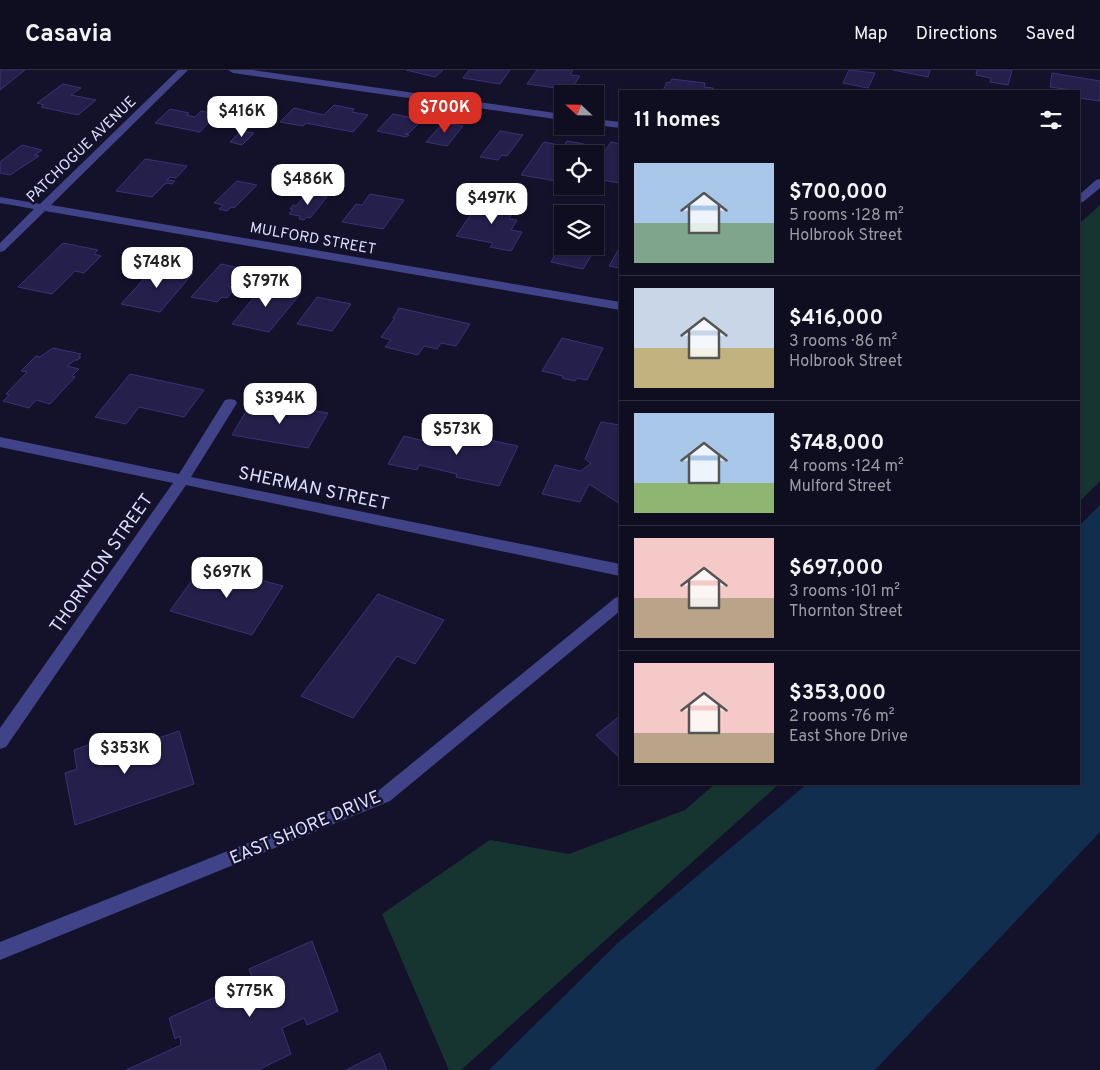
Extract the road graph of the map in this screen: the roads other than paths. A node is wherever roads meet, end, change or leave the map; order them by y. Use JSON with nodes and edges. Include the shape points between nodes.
{"nodes":[{"id":1,"x":182,"y":70,"type":"edge"},
{"id":2,"x":233,"y":70,"type":"edge"},
{"id":3,"x":554,"y":116,"type":"edge"},
{"id":4,"x":604,"y":123,"type":"edge"},
{"id":5,"x":619,"y":125,"type":"edge"},
{"id":6,"x":1100,"y":182,"type":"edge"},
{"id":7,"x":1083,"y":191,"type":"edge"},
{"id":8,"x":0,"y":200,"type":"edge"},
{"id":9,"x":42,"y":207,"type":"junction"},
{"id":10,"x":0,"y":248,"type":"edge"},
{"id":11,"x":619,"y":306,"type":"edge"},
{"id":12,"x":230,"y":403,"type":"dead end"},
{"id":13,"x":0,"y":442,"type":"edge"},
{"id":14,"x":182,"y":480,"type":"junction"},
{"id":15,"x":619,"y":570,"type":"edge"},
{"id":16,"x":619,"y":603,"type":"edge"},
{"id":17,"x":0,"y":742,"type":"edge"},
{"id":18,"x":0,"y":952,"type":"edge"}],
"edges":[{"from":1,"to":9,"type":"street","name":"PATCHOGUE AVENUE"},
{"from":2,"to":3,"type":"street"},
{"from":4,"to":5,"type":"street"},
{"from":6,"to":7,"type":"street"},
{"from":8,"to":9,"type":"street","name":"MULFORD STREET"},
{"from":9,"to":10,"type":"street","name":"PATCHOGUE AVENUE"},
{"from":9,"to":11,"type":"street","name":"MULFORD STREET"},
{"from":12,"to":14,"type":"street","name":"THORNTON STREET"},
{"from":13,"to":14,"type":"street","name":"SHERMAN STREET"},
{"from":14,"to":15,"type":"street","name":"SHERMAN STREET"},
{"from":14,"to":17,"type":"street","name":"THORNTON STREET"},
{"from":16,"to":18,"type":"street","name":"EAST SHORE DRIVE","via":[[384,796]]}]}
